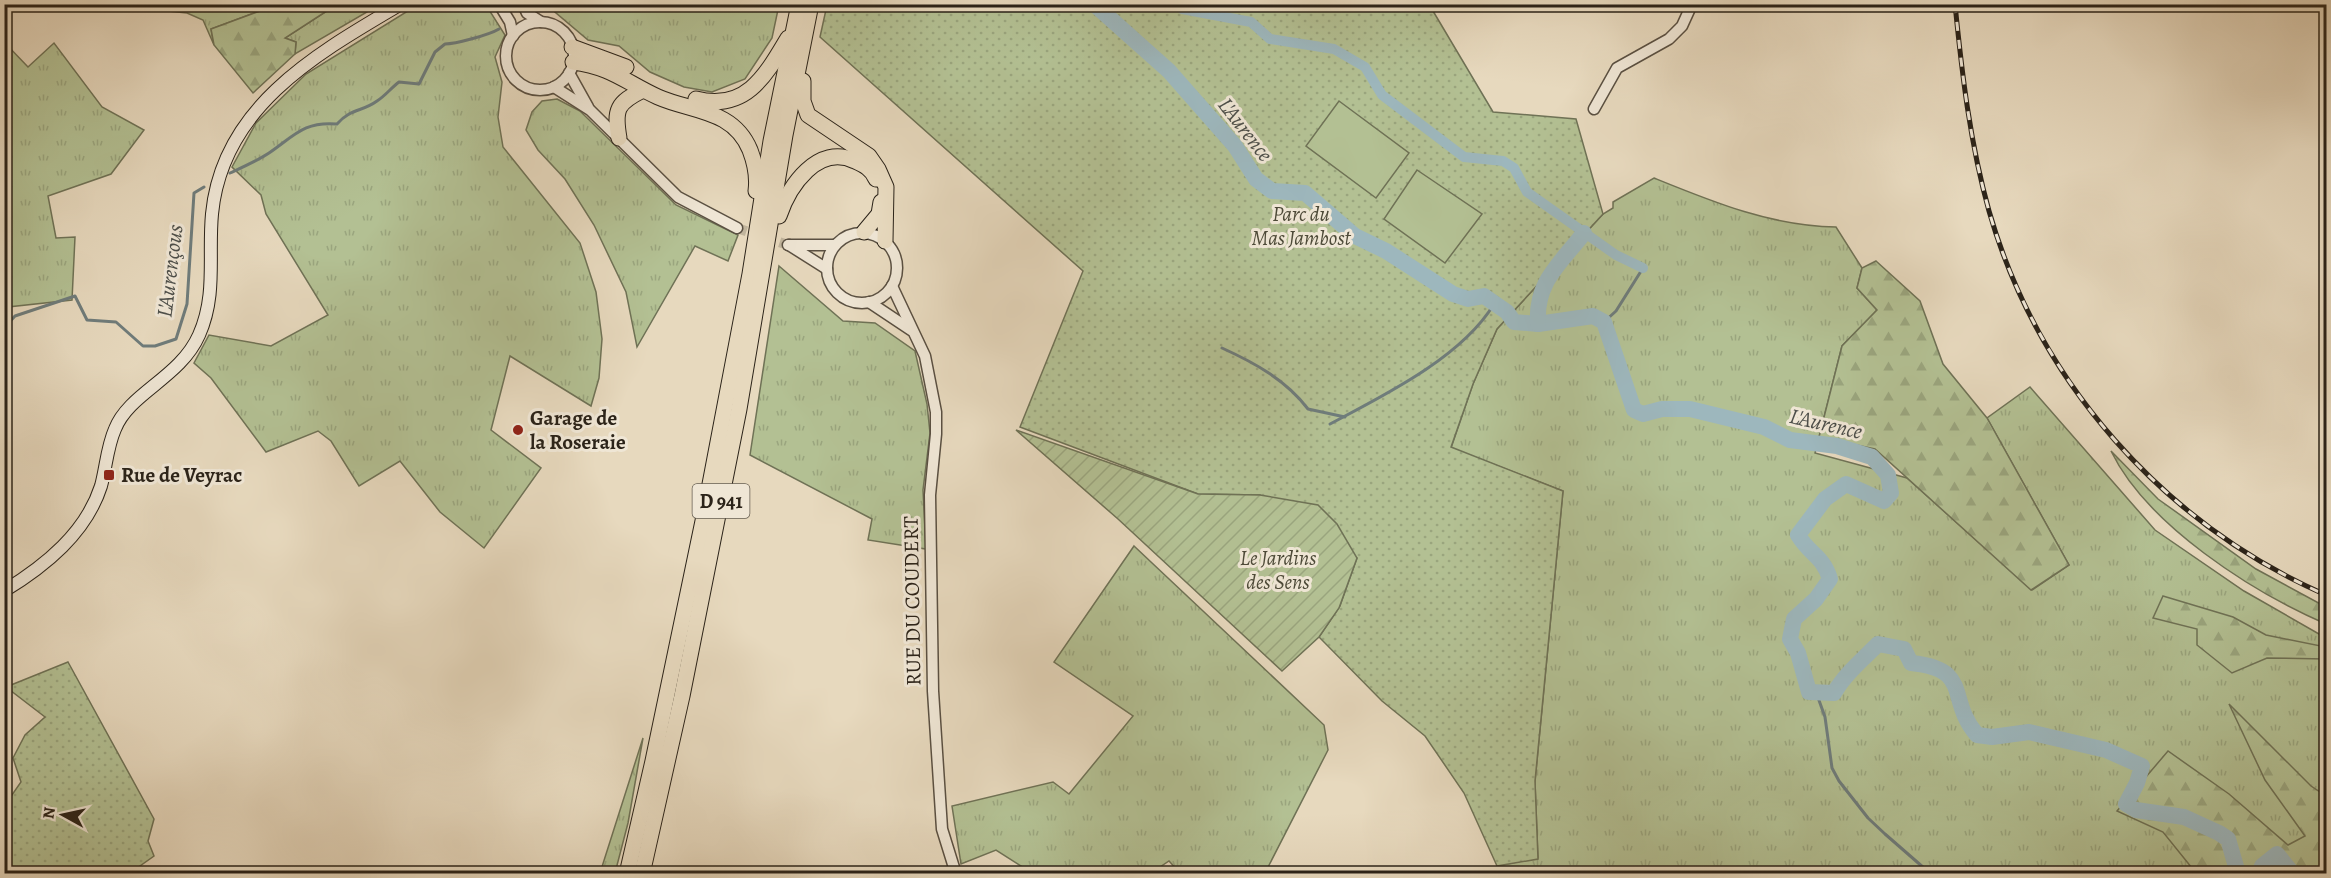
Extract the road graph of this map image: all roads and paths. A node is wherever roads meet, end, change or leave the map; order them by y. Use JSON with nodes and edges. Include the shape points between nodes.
{"nodes":[{"id":1,"x":400,"y":4,"type":"edge"},
{"id":2,"x":499,"y":4,"type":"edge"},
{"id":3,"x":523,"y":4,"type":"edge"},
{"id":4,"x":799,"y":4,"type":"edge"},
{"id":5,"x":812,"y":4,"type":"edge"},
{"id":6,"x":1692,"y":4,"type":"edge"},
{"id":7,"x":541,"y":22,"type":"junction"},
{"id":8,"x":801,"y":24,"type":"junction"},
{"id":9,"x":513,"y":36,"type":"junction"},
{"id":10,"x":572,"y":60,"type":"junction"},
{"id":11,"x":554,"y":87,"type":"junction"},
{"id":12,"x":643,"y":90,"type":"junction"},
{"id":13,"x":590,"y":110,"type":"junction"},
{"id":14,"x":1594,"y":110,"type":"dead end"},
{"id":15,"x":619,"y":138,"type":"junction"},
{"id":16,"x":738,"y":228,"type":"tunnel mouth"},
{"id":17,"x":864,"y":232,"type":"junction"},
{"id":18,"x":768,"y":235,"type":"junction"},
{"id":19,"x":885,"y":241,"type":"junction"},
{"id":20,"x":834,"y":245,"type":"junction"},
{"id":21,"x":827,"y":269,"type":"junction"},
{"id":22,"x":750,"y":274,"type":"junction"},
{"id":23,"x":892,"y":285,"type":"junction"},
{"id":24,"x":869,"y":302,"type":"junction"},
{"id":25,"x":911,"y":330,"type":"junction"},
{"id":26,"x":4,"y":591,"type":"edge"},
{"id":27,"x":627,"y":873,"type":"edge"},
{"id":28,"x":642,"y":873,"type":"edge"},
{"id":29,"x":956,"y":873,"type":"edge"}],
"edges":[{"from":1,"to":26,"type":"main road","via":[[304,64],[269,96],[237,134],[219,171],[212,215],[210,294],[199,335],[179,366],[129,409],[115,427],[99,490],[86,516],[58,553]]},
{"from":2,"to":9,"type":"street"},
{"from":3,"to":7,"type":"street","via":[[527,13]]},
{"from":4,"to":8,"type":"highway","number":"D 941"},
{"from":5,"to":8,"type":"highway","number":"D 941"},
{"from":6,"to":14,"type":"street","via":[[1682,26],[1669,39],[1617,68]]},
{"from":7,"to":9,"type":"street","via":[[521,28]]},
{"from":7,"to":10,"type":"street","via":[[561,29]]},
{"from":8,"to":10,"type":"highway","via":[[756,86],[735,98],[711,103],[652,85],[614,60]]},
{"from":8,"to":18,"type":"highway","number":"D 941"},
{"from":8,"to":19,"type":"highway","via":[[809,49],[802,90],[804,108],[808,115],[868,156],[878,169],[886,187]]},
{"from":8,"to":22,"type":"highway","number":"D 941","via":[[771,141]]},
{"from":9,"to":11,"type":"street","via":[[506,56],[513,76],[529,88]]},
{"from":10,"to":11,"type":"street"},
{"from":10,"to":12,"type":"highway","via":[[607,69]]},
{"from":10,"to":13,"type":"street"},
{"from":11,"to":13,"type":"street"},
{"from":12,"to":15,"type":"highway","via":[[618,108]]},
{"from":12,"to":22,"type":"highway","via":[[729,121],[746,142],[757,182],[747,241]]},
{"from":13,"to":15,"type":"street"},
{"from":15,"to":16,"type":"street","via":[[678,197]]},
{"from":17,"to":18,"type":"highway","via":[[879,214],[880,189],[870,170],[848,158],[825,159],[808,168],[785,195]]},
{"from":17,"to":19,"type":"street"},
{"from":17,"to":20,"type":"street"},
{"from":18,"to":28,"type":"highway","number":"D 941","via":[[759,305],[722,496]]},
{"from":19,"to":23,"type":"street","via":[[892,248],[897,267]]},
{"from":20,"to":21,"type":"street"},
{"from":20,"to":21,"type":"street","via":[[788,245]]},
{"from":21,"to":24,"type":"street","via":[[828,279],[840,296],[859,303]]},
{"from":22,"to":27,"type":"highway","number":"D 941","via":[[685,607]]},
{"from":23,"to":24,"type":"street"},
{"from":23,"to":25,"type":"street","name":"RUE DU COUDERT"},
{"from":24,"to":25,"type":"street","name":"RUE DU COUDERT"},
{"from":25,"to":29,"type":"street","name":"RUE DU COUDERT","via":[[925,356],[936,412],[930,495],[933,692],[942,829]]}]}
